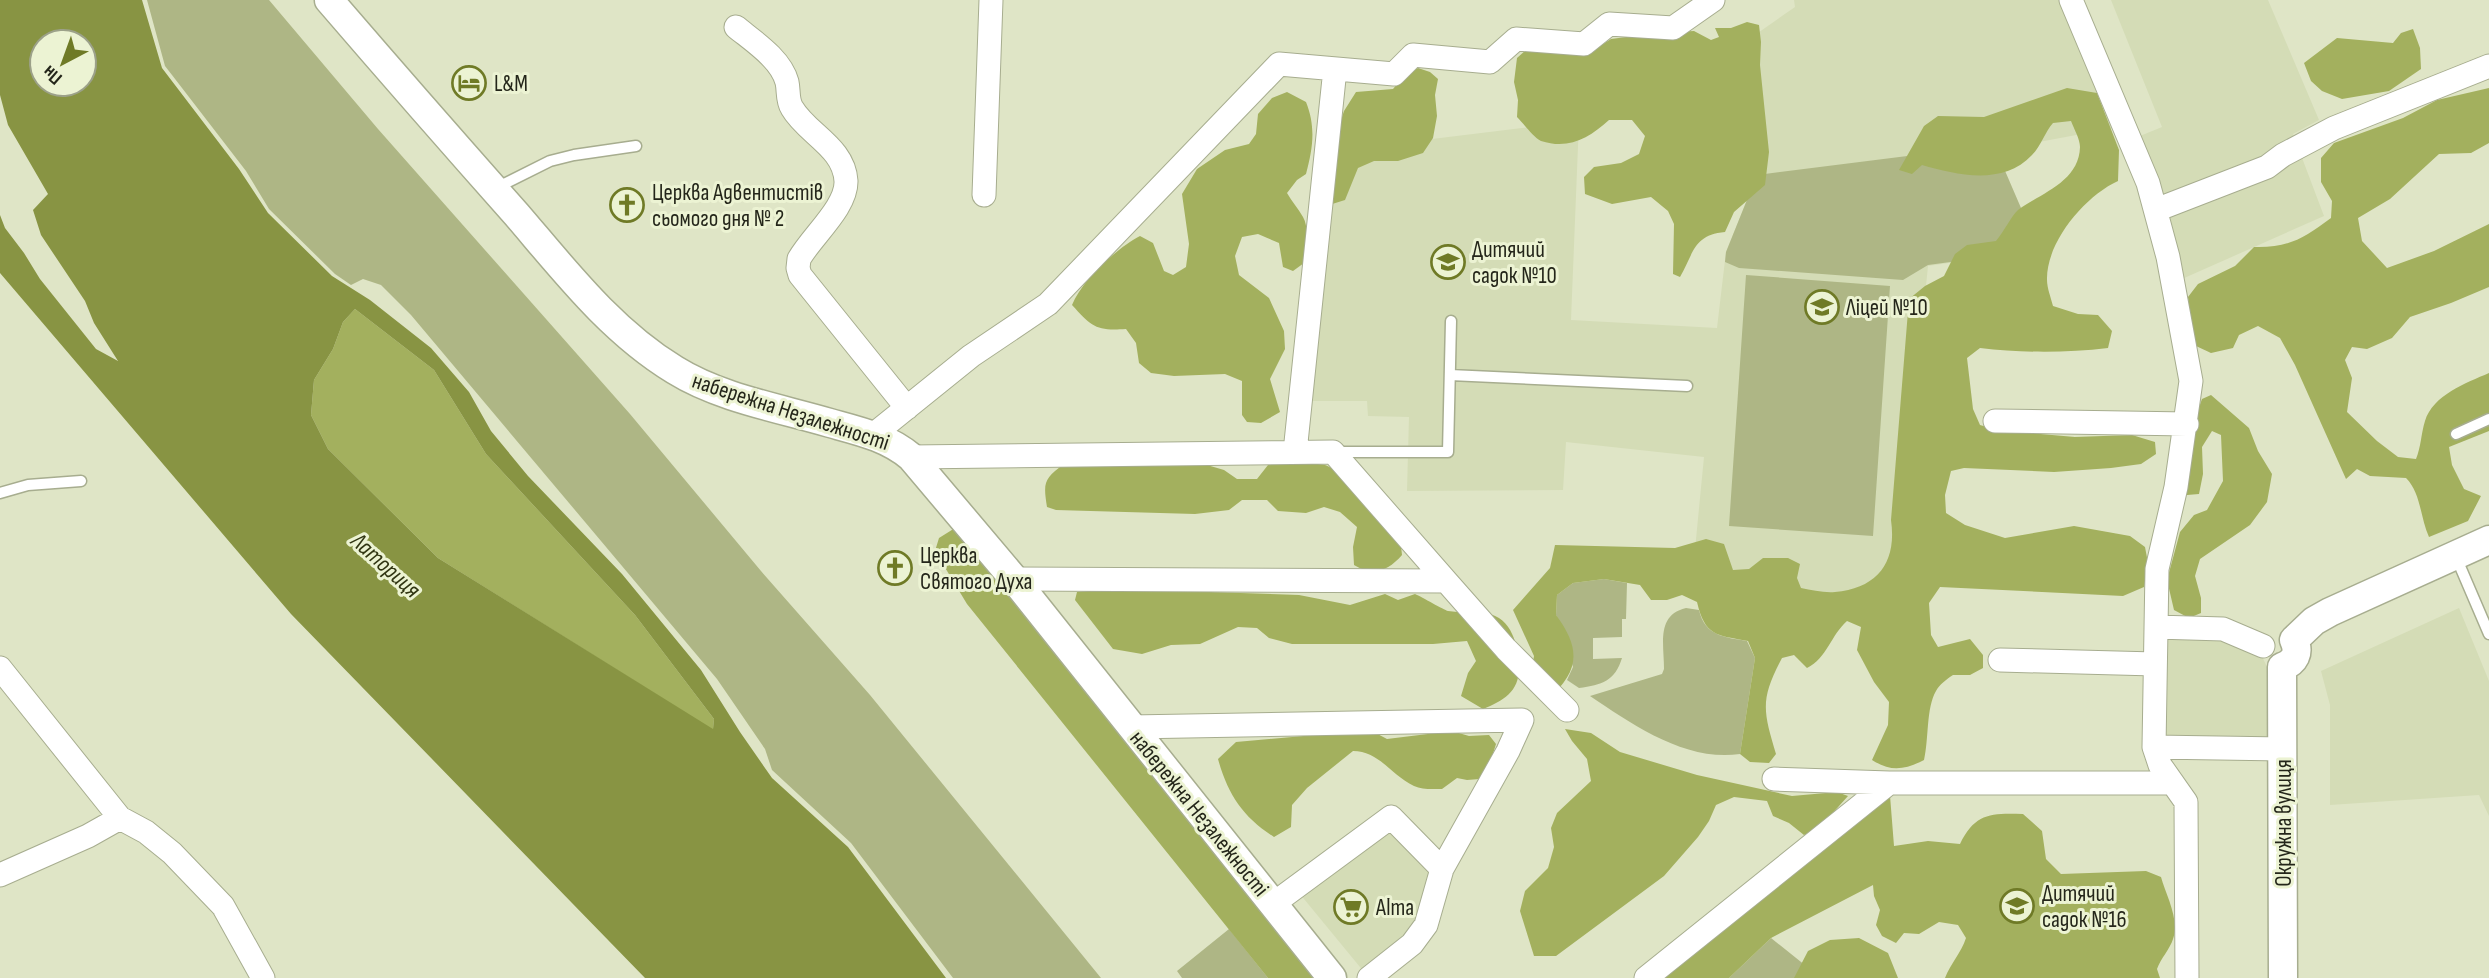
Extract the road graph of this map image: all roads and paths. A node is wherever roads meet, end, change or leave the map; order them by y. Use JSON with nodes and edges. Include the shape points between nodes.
{"nodes":[{"id":1,"x":329,"y":0,"type":"edge"},
{"id":2,"x":990,"y":0,"type":"edge"},
{"id":3,"x":1713,"y":0,"type":"edge"},
{"id":4,"x":2071,"y":0,"type":"edge"},
{"id":5,"x":736,"y":27,"type":"dead end"},
{"id":6,"x":2489,"y":66,"type":"edge"},
{"id":7,"x":1335,"y":69,"type":"junction"},
{"id":8,"x":636,"y":146,"type":"dead end"},
{"id":9,"x":494,"y":190,"type":"junction"},
{"id":10,"x":984,"y":195,"type":"dead end"},
{"id":11,"x":2156,"y":210,"type":"junction"},
{"id":12,"x":1451,"y":321,"type":"dead end"},
{"id":13,"x":1450,"y":374,"type":"junction"},
{"id":14,"x":1686,"y":386,"type":"dead end"},
{"id":15,"x":907,"y":408,"type":"junction"},
{"id":16,"x":2489,"y":419,"type":"edge"},
{"id":17,"x":1995,"y":421,"type":"dead end"},
{"id":18,"x":2187,"y":424,"type":"junction"},
{"id":19,"x":2456,"y":434,"type":"dead end"},
{"id":20,"x":873,"y":435,"type":"junction"},
{"id":21,"x":1295,"y":452,"type":"junction"},
{"id":22,"x":1333,"y":453,"type":"junction"},
{"id":23,"x":911,"y":457,"type":"junction"},
{"id":24,"x":81,"y":481,"type":"dead end"},
{"id":25,"x":0,"y":494,"type":"edge"},
{"id":26,"x":2489,"y":540,"type":"edge"},
{"id":27,"x":2455,"y":555,"type":"junction"},
{"id":28,"x":1014,"y":579,"type":"junction"},
{"id":29,"x":1446,"y":581,"type":"junction"},
{"id":30,"x":2156,"y":627,"type":"junction"},
{"id":31,"x":2489,"y":634,"type":"edge"},
{"id":32,"x":2294,"y":640,"type":"junction"},
{"id":33,"x":2263,"y":646,"type":"junction"},
{"id":34,"x":2000,"y":660,"type":"dead end"},
{"id":35,"x":2155,"y":664,"type":"junction"},
{"id":36,"x":2282,"y":667,"type":"junction"},
{"id":37,"x":0,"y":668,"type":"edge"},
{"id":38,"x":1567,"y":710,"type":"dead end"},
{"id":39,"x":1131,"y":727,"type":"junction"},
{"id":40,"x":2154,"y":747,"type":"junction"},
{"id":41,"x":2283,"y":749,"type":"junction"},
{"id":42,"x":1774,"y":779,"type":"dead end"},
{"id":43,"x":1889,"y":783,"type":"junction"},
{"id":44,"x":2172,"y":783,"type":"junction"},
{"id":45,"x":120,"y":817,"type":"junction"},
{"id":46,"x":1442,"y":869,"type":"junction"},
{"id":47,"x":0,"y":875,"type":"edge"},
{"id":48,"x":1273,"y":904,"type":"junction"},
{"id":49,"x":263,"y":978,"type":"edge"},
{"id":50,"x":1332,"y":978,"type":"edge"},
{"id":51,"x":1369,"y":978,"type":"edge"},
{"id":52,"x":1646,"y":978,"type":"edge"},
{"id":53,"x":2187,"y":978,"type":"edge"},
{"id":54,"x":2283,"y":978,"type":"edge"}],
"edges":[{"from":1,"to":9,"type":"street","name":"набережна Незалежності"},
{"from":2,"to":10,"type":"street"},
{"from":3,"to":7,"type":"street","via":[[1673,28],[1609,24],[1584,44],[1516,38],[1490,62],[1413,55],[1394,74]]},
{"from":4,"to":11,"type":"street"},
{"from":5,"to":15,"type":"street","via":[[781,70],[790,106],[831,147],[846,180],[838,206],[799,259],[800,275]]},
{"from":6,"to":11,"type":"street","via":[[2334,128],[2267,167]]},
{"from":7,"to":15,"type":"street","via":[[1279,64],[1048,304],[971,356]]},
{"from":7,"to":21,"type":"street"},
{"from":8,"to":9,"type":"lane","via":[[550,161]]},
{"from":9,"to":20,"type":"street","name":"набережна Незалежності","via":[[591,300],[645,350],[676,371],[738,397]]},
{"from":11,"to":18,"type":"street","via":[[2191,381]]},
{"from":12,"to":13,"type":"lane"},
{"from":13,"to":14,"type":"lane"},
{"from":13,"to":22,"type":"lane","via":[[1448,452]]},
{"from":15,"to":20,"type":"street"},
{"from":16,"to":19,"type":"lane"},
{"from":17,"to":18,"type":"street"},
{"from":18,"to":30,"type":"street","via":[[2157,569]]},
{"from":20,"to":23,"type":"street","name":"набережна Незалежності","via":[[896,444]]},
{"from":21,"to":22,"type":"street"},
{"from":21,"to":23,"type":"street"},
{"from":22,"to":29,"type":"street"},
{"from":23,"to":28,"type":"street","name":"набережна Незалежності"},
{"from":24,"to":25,"type":"lane","via":[[28,485]]},
{"from":26,"to":27,"type":"street","name":"Окружна вулиця"},
{"from":27,"to":31,"type":"lane"},
{"from":27,"to":32,"type":"street","name":"Окружна вулиця","via":[[2330,612]]},
{"from":28,"to":29,"type":"street"},
{"from":28,"to":39,"type":"street","name":"набережна Незалежності"},
{"from":29,"to":38,"type":"street"},
{"from":30,"to":33,"type":"street","via":[[2223,629]]},
{"from":30,"to":35,"type":"street"},
{"from":32,"to":33,"type":"street","via":[[2280,632],[2269,636]]},
{"from":32,"to":36,"type":"street","name":"Окружна вулиця","via":[[2296,657]]},
{"from":33,"to":36,"type":"street","via":[[2267,661]]},
{"from":34,"to":35,"type":"street"},
{"from":35,"to":40,"type":"street"},
{"from":36,"to":41,"type":"street","name":"Окружна вулиця"},
{"from":37,"to":45,"type":"street"},
{"from":39,"to":46,"type":"street","via":[[1522,720]]},
{"from":39,"to":48,"type":"street","name":"набережна Незалежності"},
{"from":40,"to":41,"type":"street"},
{"from":40,"to":44,"type":"street"},
{"from":41,"to":54,"type":"street","name":"Окружна вулиця"},
{"from":42,"to":43,"type":"street"},
{"from":43,"to":44,"type":"street"},
{"from":43,"to":52,"type":"street"},
{"from":44,"to":53,"type":"street","via":[[2186,802]]},
{"from":45,"to":47,"type":"street"},
{"from":45,"to":49,"type":"street","via":[[172,853],[223,906]]},
{"from":46,"to":48,"type":"street","via":[[1391,817]]},
{"from":46,"to":51,"type":"street","via":[[1426,925],[1412,944]]},
{"from":48,"to":50,"type":"street","name":"набережна Незалежності"}]}
